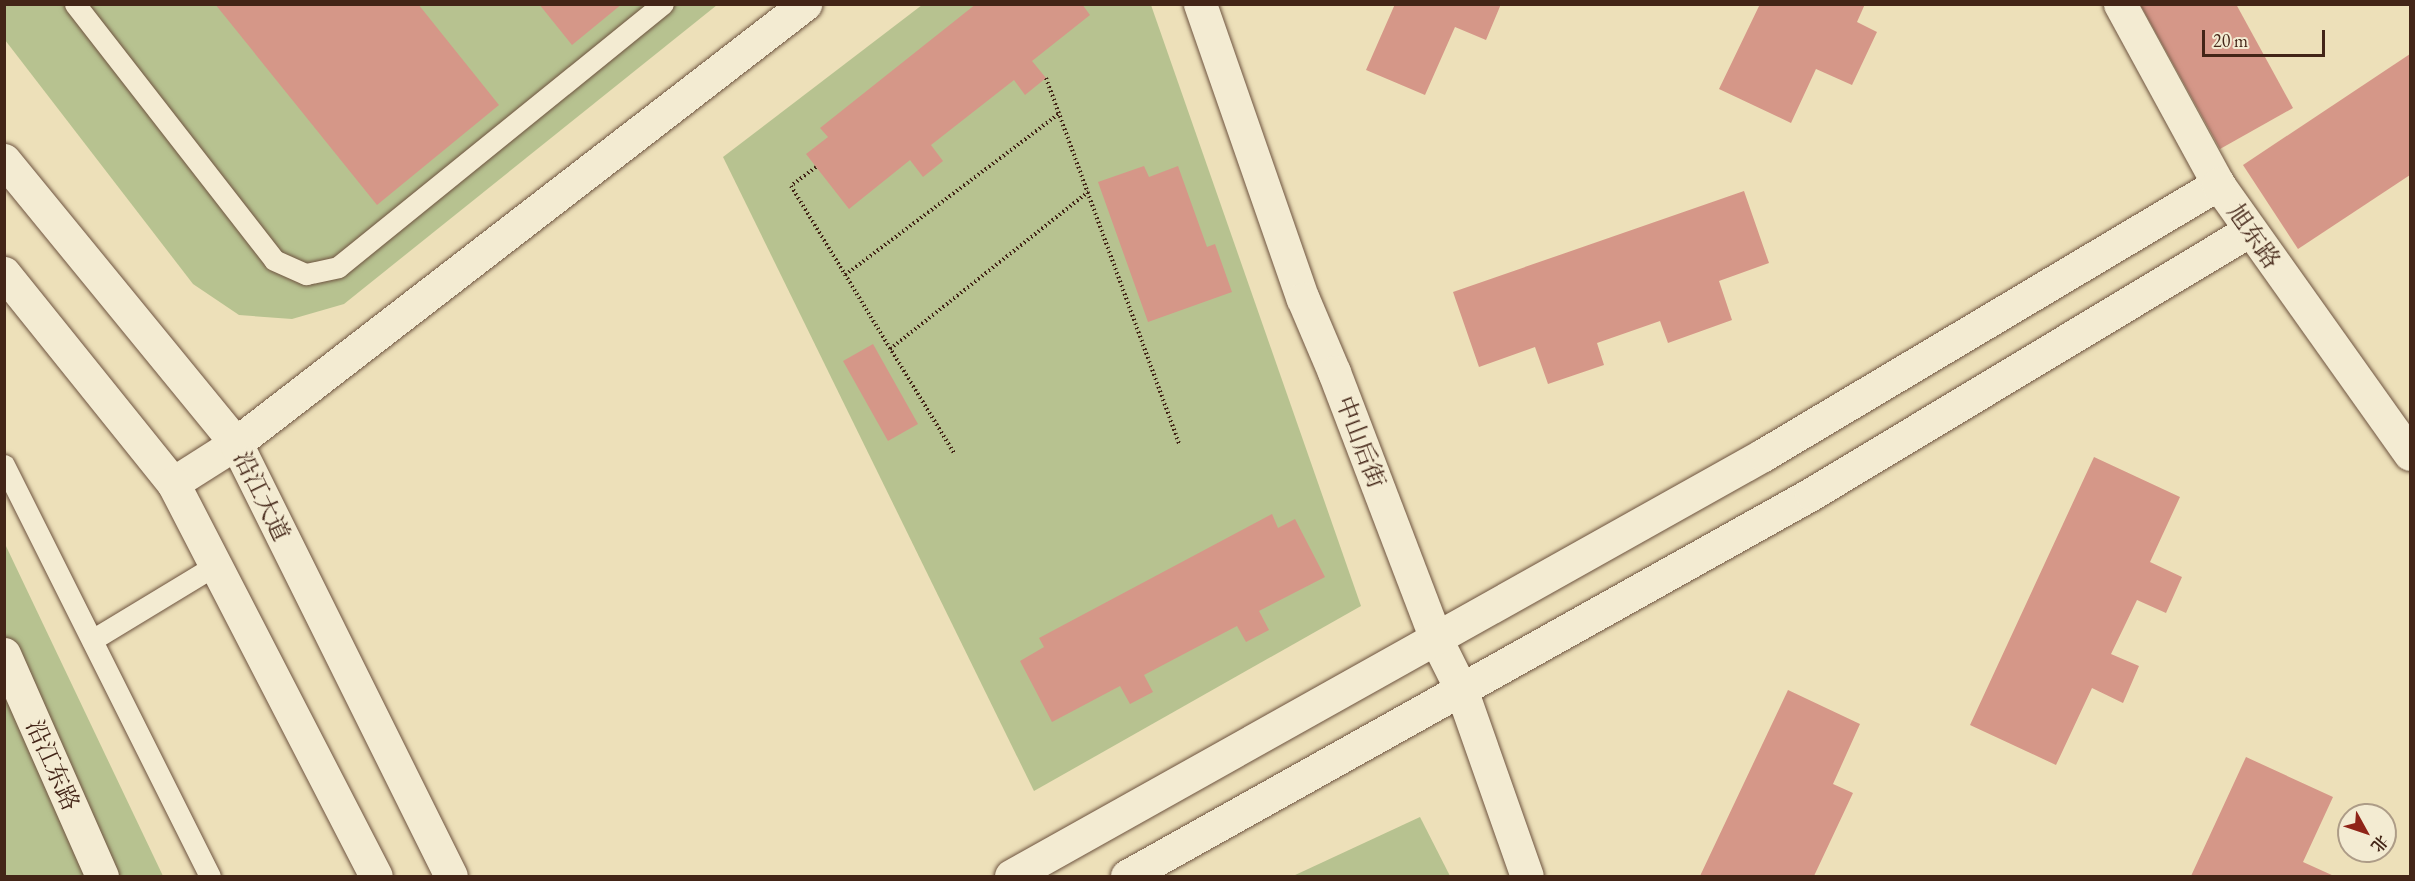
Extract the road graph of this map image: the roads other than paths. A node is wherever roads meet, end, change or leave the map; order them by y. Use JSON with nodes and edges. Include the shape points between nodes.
{"nodes":[{"id":1,"x":75,"y":4,"type":"edge"},
{"id":2,"x":663,"y":4,"type":"edge"},
{"id":3,"x":805,"y":4,"type":"edge"},
{"id":4,"x":1200,"y":4,"type":"edge"},
{"id":5,"x":2120,"y":4,"type":"edge"},
{"id":6,"x":4,"y":159,"type":"edge"},
{"id":7,"x":2218,"y":184,"type":"junction"},
{"id":8,"x":2250,"y":230,"type":"junction"},
{"id":9,"x":4,"y":273,"type":"edge"},
{"id":10,"x":236,"y":443,"type":"junction"},
{"id":11,"x":2410,"y":454,"type":"edge"},
{"id":12,"x":4,"y":465,"type":"edge"},
{"id":13,"x":173,"y":483,"type":"junction"},
{"id":14,"x":216,"y":565,"type":"junction"},
{"id":15,"x":1436,"y":639,"type":"junction"},
{"id":16,"x":92,"y":640,"type":"junction"},
{"id":17,"x":4,"y":654,"type":"edge"},
{"id":18,"x":1461,"y":689,"type":"junction"},
{"id":19,"x":102,"y":876,"type":"edge"},
{"id":20,"x":210,"y":876,"type":"edge"},
{"id":21,"x":376,"y":876,"type":"edge"},
{"id":22,"x":451,"y":876,"type":"edge"},
{"id":23,"x":1011,"y":876,"type":"edge"},
{"id":24,"x":1127,"y":876,"type":"edge"},
{"id":25,"x":1527,"y":876,"type":"edge"}],
"edges":[{"from":1,"to":2,"type":"lane","via":[[274,260],[306,274],[338,267]]},
{"from":3,"to":10,"type":"street"},
{"from":4,"to":15,"type":"street","name":"中山后街","via":[[1303,299]]},
{"from":5,"to":7,"type":"street","name":"旭东路"},
{"from":6,"to":10,"type":"street","name":"沿江大道"},
{"from":7,"to":8,"type":"street","name":"旭东路"},
{"from":7,"to":15,"type":"street","via":[[1763,455]]},
{"from":8,"to":11,"type":"street","name":"旭东路"},
{"from":8,"to":18,"type":"street","via":[[1811,494]]},
{"from":9,"to":13,"type":"street"},
{"from":10,"to":13,"type":"street"},
{"from":10,"to":22,"type":"street","name":"沿江大道"},
{"from":12,"to":16,"type":"lane"},
{"from":13,"to":14,"type":"street"},
{"from":14,"to":16,"type":"lane"},
{"from":14,"to":21,"type":"street"},
{"from":15,"to":18,"type":"street","name":"中山后街"},
{"from":15,"to":23,"type":"street"},
{"from":16,"to":20,"type":"lane"},
{"from":17,"to":19,"type":"street","name":"沿江东路"},
{"from":18,"to":24,"type":"street"},
{"from":18,"to":25,"type":"street","name":"中山后街"}]}
